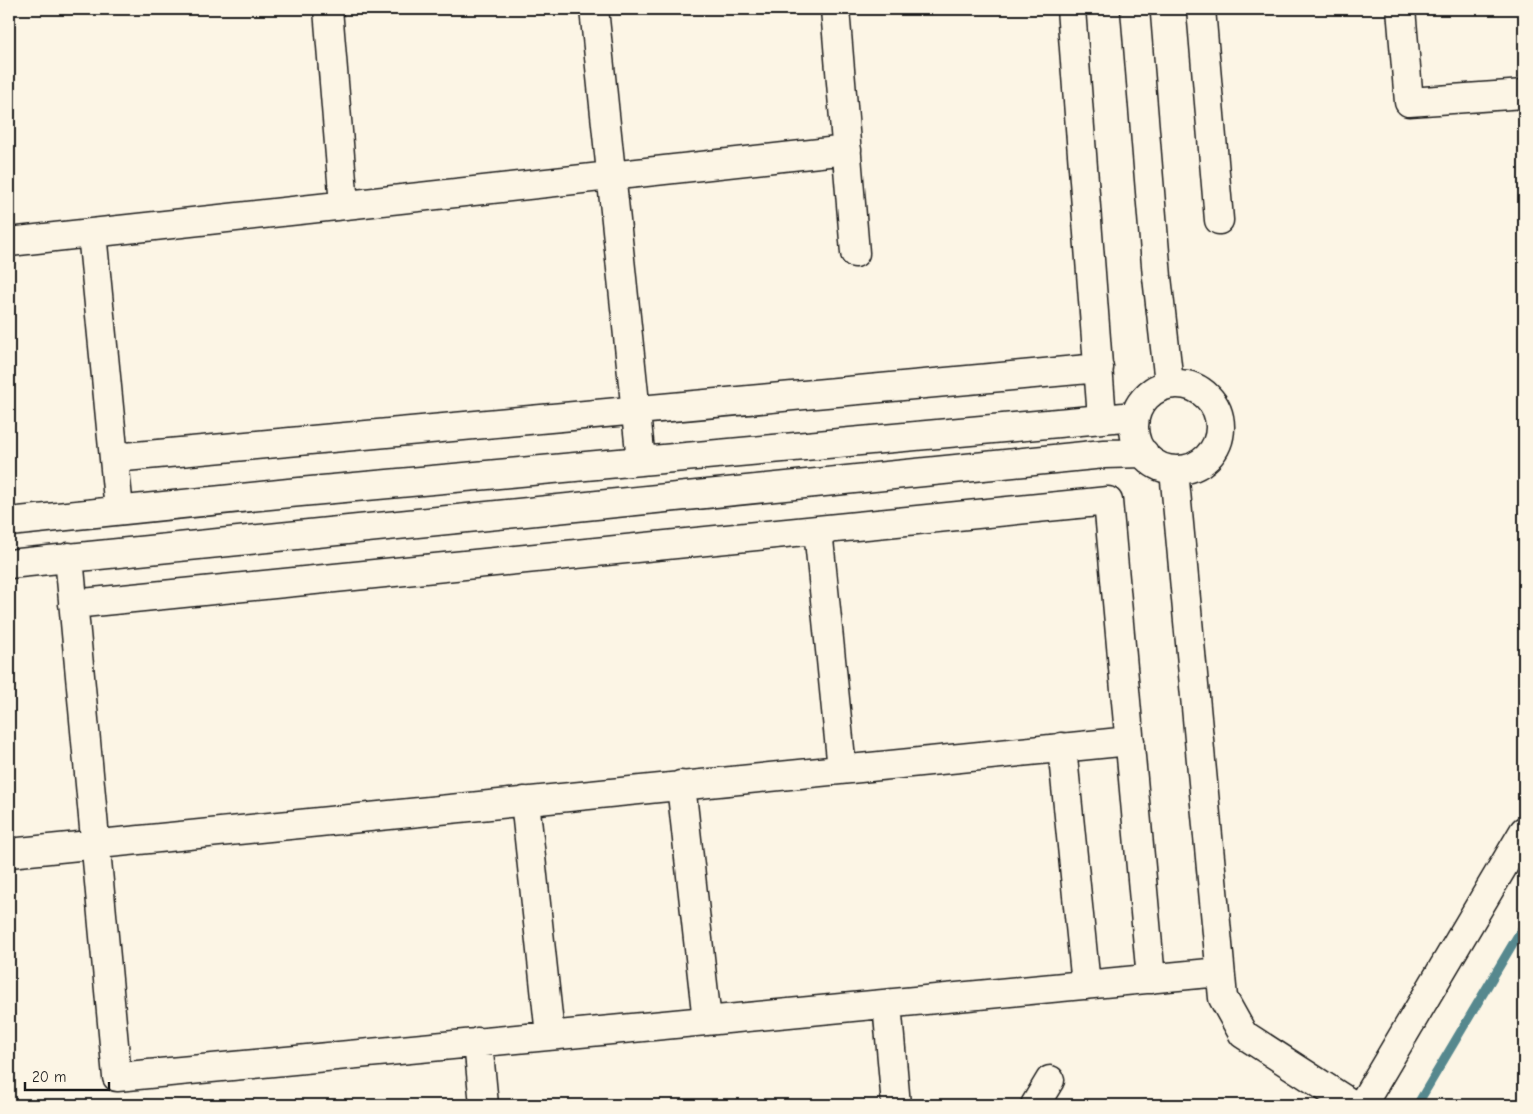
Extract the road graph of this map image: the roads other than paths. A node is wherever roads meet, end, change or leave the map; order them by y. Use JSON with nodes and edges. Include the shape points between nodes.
{"nodes":[{"id":1,"x":328,"y":9,"type":"edge"},
{"id":2,"x":594,"y":9,"type":"edge"},
{"id":3,"x":835,"y":9,"type":"edge"},
{"id":4,"x":1071,"y":9,"type":"edge"},
{"id":5,"x":1135,"y":9,"type":"edge"},
{"id":6,"x":1201,"y":9,"type":"edge"},
{"id":7,"x":1402,"y":9,"type":"edge"},
{"id":8,"x":1524,"y":94,"type":"edge"},
{"id":9,"x":847,"y":150,"type":"junction"},
{"id":10,"x":611,"y":176,"type":"junction"},
{"id":11,"x":344,"y":206,"type":"junction"},
{"id":12,"x":1219,"y":220,"type":"dead end"},
{"id":13,"x":92,"y":233,"type":"junction"},
{"id":14,"x":9,"y":242,"type":"edge"},
{"id":15,"x":856,"y":253,"type":"dead end"},
{"id":16,"x":1099,"y":368,"type":"junction"},
{"id":17,"x":1169,"y":383,"type":"junction"},
{"id":18,"x":636,"y":410,"type":"junction"},
{"id":19,"x":1135,"y":416,"type":"junction"},
{"id":20,"x":1102,"y":418,"type":"junction"},
{"id":21,"x":1144,"y":453,"type":"junction"},
{"id":22,"x":114,"y":458,"type":"junction"},
{"id":23,"x":641,"y":460,"type":"junction"},
{"id":24,"x":1174,"y":470,"type":"junction"},
{"id":25,"x":119,"y":510,"type":"junction"},
{"id":26,"x":9,"y":513,"type":"edge"},
{"id":27,"x":36,"y":519,"type":"junction"},
{"id":28,"x":9,"y":522,"type":"edge"},
{"id":29,"x":818,"y":530,"type":"junction"},
{"id":30,"x":69,"y":558,"type":"junction"},
{"id":31,"x":21,"y":562,"type":"edge"},
{"id":32,"x":9,"y":572,"type":"edge"},
{"id":33,"x":73,"y":604,"type":"junction"},
{"id":34,"x":1130,"y":740,"type":"junction"},
{"id":35,"x":1062,"y":748,"type":"junction"},
{"id":36,"x":842,"y":769,"type":"junction"},
{"id":37,"x":681,"y":785,"type":"junction"},
{"id":38,"x":525,"y":801,"type":"junction"},
{"id":39,"x":1524,"y":831,"type":"edge"},
{"id":40,"x":96,"y":844,"type":"junction"},
{"id":41,"x":9,"y":853,"type":"edge"},
{"id":42,"x":1220,"y":972,"type":"junction"},
{"id":43,"x":1151,"y":979,"type":"junction"},
{"id":44,"x":1086,"y":985,"type":"junction"},
{"id":45,"x":887,"y":1004,"type":"junction"},
{"id":46,"x":707,"y":1021,"type":"junction"},
{"id":47,"x":550,"y":1035,"type":"junction"},
{"id":48,"x":478,"y":1042,"type":"junction"},
{"id":49,"x":1050,"y":1080,"type":"dead end"},
{"id":50,"x":484,"y":1105,"type":"edge"},
{"id":51,"x":896,"y":1105,"type":"edge"},
{"id":52,"x":1036,"y":1105,"type":"edge"},
{"id":53,"x":1353,"y":1105,"type":"edge"},
{"id":54,"x":1362,"y":1105,"type":"edge"}],
"edges":[{"from":1,"to":11,"type":"street"},
{"from":2,"to":10,"type":"street"},
{"from":3,"to":9,"type":"street"},
{"from":4,"to":16,"type":"street"},
{"from":5,"to":17,"type":"street"},
{"from":6,"to":12,"type":"street"},
{"from":7,"to":8,"type":"street","via":[[1409,102]]},
{"from":9,"to":10,"type":"street"},
{"from":9,"to":15,"type":"street"},
{"from":10,"to":11,"type":"street"},
{"from":10,"to":18,"type":"street"},
{"from":11,"to":13,"type":"street"},
{"from":13,"to":14,"type":"street"},
{"from":13,"to":22,"type":"street"},
{"from":16,"to":18,"type":"street"},
{"from":16,"to":20,"type":"street"},
{"from":17,"to":19,"type":"street","via":[[1153,390],[1141,402]]},
{"from":17,"to":24,"type":"street","via":[[1184,383],[1202,391],[1212,401],[1220,419],[1220,437],[1213,452],[1185,470]]},
{"from":18,"to":22,"type":"street"},
{"from":18,"to":23,"type":"street"},
{"from":19,"to":20,"type":"street"},
{"from":19,"to":21,"type":"street","via":[[1134,434]]},
{"from":20,"to":23,"type":"street"},
{"from":21,"to":24,"type":"street","via":[[1152,463]]},
{"from":21,"to":30,"type":"street","via":[[1104,454]]},
{"from":22,"to":25,"type":"street"},
{"from":23,"to":25,"type":"street"},
{"from":24,"to":42,"type":"street"},
{"from":25,"to":27,"type":"street"},
{"from":26,"to":27,"type":"street"},
{"from":27,"to":28,"type":"street"},
{"from":29,"to":33,"type":"street"},
{"from":29,"to":34,"type":"street","via":[[1108,501]]},
{"from":29,"to":36,"type":"street"},
{"from":30,"to":31,"type":"street"},
{"from":30,"to":33,"type":"street"},
{"from":31,"to":32,"type":"street"},
{"from":33,"to":40,"type":"street"},
{"from":34,"to":35,"type":"street"},
{"from":34,"to":43,"type":"street"},
{"from":35,"to":36,"type":"street"},
{"from":35,"to":44,"type":"street"},
{"from":36,"to":37,"type":"street"},
{"from":37,"to":38,"type":"street"},
{"from":37,"to":46,"type":"street"},
{"from":38,"to":40,"type":"street"},
{"from":38,"to":47,"type":"street"},
{"from":39,"to":54,"type":"street"},
{"from":40,"to":41,"type":"street"},
{"from":40,"to":48,"type":"street","via":[[117,1077]]},
{"from":42,"to":43,"type":"street"},
{"from":42,"to":53,"type":"street","via":[[1223,998],[1243,1034]]},
{"from":43,"to":44,"type":"street"},
{"from":44,"to":45,"type":"street"},
{"from":45,"to":46,"type":"street"},
{"from":45,"to":51,"type":"street"},
{"from":46,"to":47,"type":"street"},
{"from":47,"to":48,"type":"street"},
{"from":48,"to":50,"type":"street"},
{"from":49,"to":52,"type":"street"}]}
